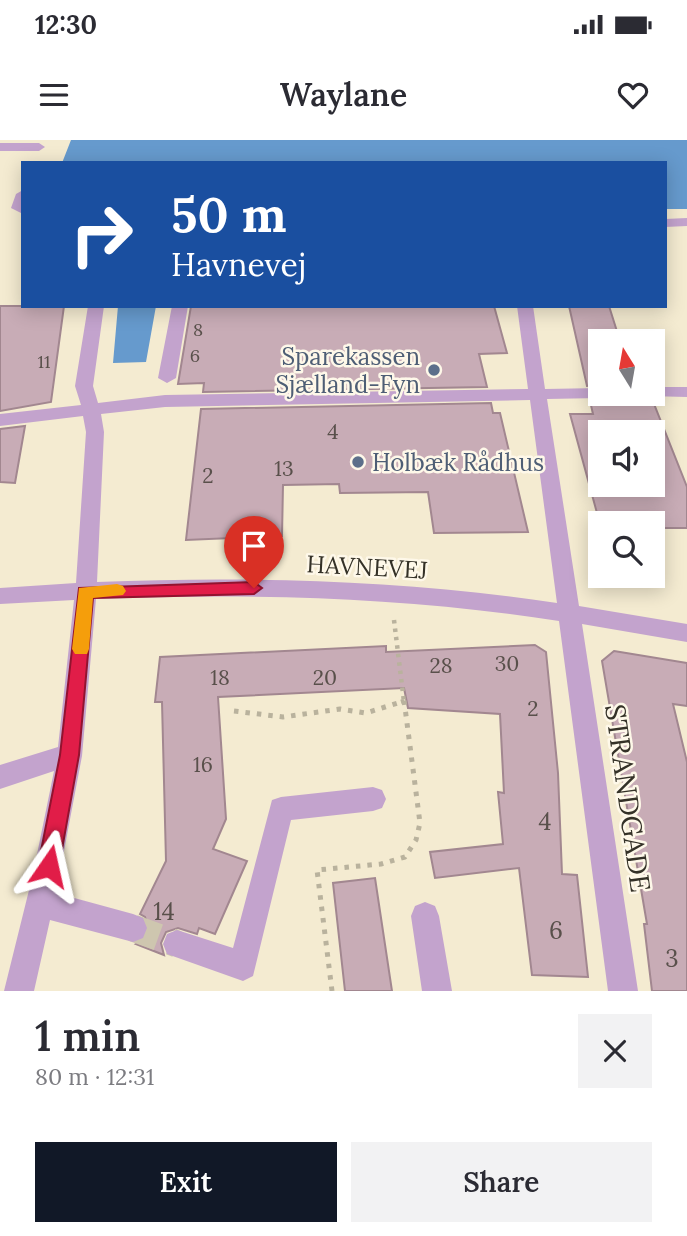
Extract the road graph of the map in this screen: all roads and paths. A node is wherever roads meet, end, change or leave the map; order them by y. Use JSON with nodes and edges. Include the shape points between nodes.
{"nodes":[{"id":1,"x":41,"y":143,"type":"edge"},
{"id":2,"x":0,"y":147,"type":"edge"},
{"id":3,"x":35,"y":161,"type":"edge"},
{"id":4,"x":0,"y":208,"type":"edge"},
{"id":5,"x":20,"y":209,"type":"edge"},
{"id":6,"x":687,"y":222,"type":"edge"},
{"id":7,"x":667,"y":223,"type":"edge"},
{"id":8,"x":96,"y":308,"type":"edge"},
{"id":9,"x":180,"y":308,"type":"edge"},
{"id":10,"x":525,"y":308,"type":"edge"},
{"id":11,"x":166,"y":378,"type":"dead end"},
{"id":12,"x":665,"y":392,"type":"edge"},
{"id":13,"x":687,"y":392,"type":"edge"},
{"id":14,"x":588,"y":393,"type":"edge"},
{"id":15,"x":538,"y":394,"type":"junction"},
{"id":16,"x":91,"y":408,"type":"junction"},
{"id":17,"x":0,"y":420,"type":"edge"},
{"id":18,"x":85,"y":592,"type":"junction"},
{"id":19,"x":0,"y":596,"type":"edge"},
{"id":20,"x":570,"y":613,"type":"junction"},
{"id":21,"x":687,"y":633,"type":"edge"},
{"id":22,"x":404,"y":701,"type":"dead end"},
{"id":23,"x":234,"y":711,"type":"dead end"},
{"id":24,"x":69,"y":755,"type":"junction"},
{"id":25,"x":0,"y":776,"type":"edge"},
{"id":26,"x":373,"y":799,"type":"dead end"},
{"id":27,"x":41,"y":904,"type":"junction"},
{"id":28,"x":425,"y":916,"type":"dead end"},
{"id":29,"x":133,"y":928,"type":"tunnel mouth"},
{"id":30,"x":177,"y":944,"type":"tunnel mouth"},
{"id":31,"x":19,"y":991,"type":"edge"},
{"id":32,"x":437,"y":991,"type":"edge"},
{"id":33,"x":623,"y":991,"type":"edge"}],
"edges":[{"from":1,"to":2,"type":"street"},
{"from":1,"to":3,"type":"street"},
{"from":4,"to":5,"type":"street"},
{"from":6,"to":7,"type":"street"},
{"from":8,"to":16,"type":"street","via":[[83,386]]},
{"from":9,"to":11,"type":"street"},
{"from":10,"to":15,"type":"street","name":"STRANDGADE"},
{"from":12,"to":13,"type":"street"},
{"from":14,"to":15,"type":"street"},
{"from":15,"to":16,"type":"street","via":[[165,401]]},
{"from":15,"to":20,"type":"street","name":"STRANDGADE"},
{"from":16,"to":17,"type":"street"},
{"from":16,"to":18,"type":"street","via":[[95,432]]},
{"from":18,"to":19,"type":"street","name":"HAVNEVEJ"},
{"from":18,"to":20,"type":"street","name":"HAVNEVEJ","via":[[358,590]]},
{"from":18,"to":24,"type":"street"},
{"from":20,"to":21,"type":"street","name":"HAVNEVEJ"},
{"from":20,"to":33,"type":"street","name":"STRANDGADE"},
{"from":22,"to":23,"type":"path","via":[[366,713],[340,709],[284,717]]},
{"from":24,"to":25,"type":"street"},
{"from":24,"to":27,"type":"street"},
{"from":26,"to":30,"type":"street","via":[[281,808],[243,966]]},
{"from":27,"to":29,"type":"street"},
{"from":27,"to":31,"type":"street"},
{"from":28,"to":32,"type":"street"}]}
